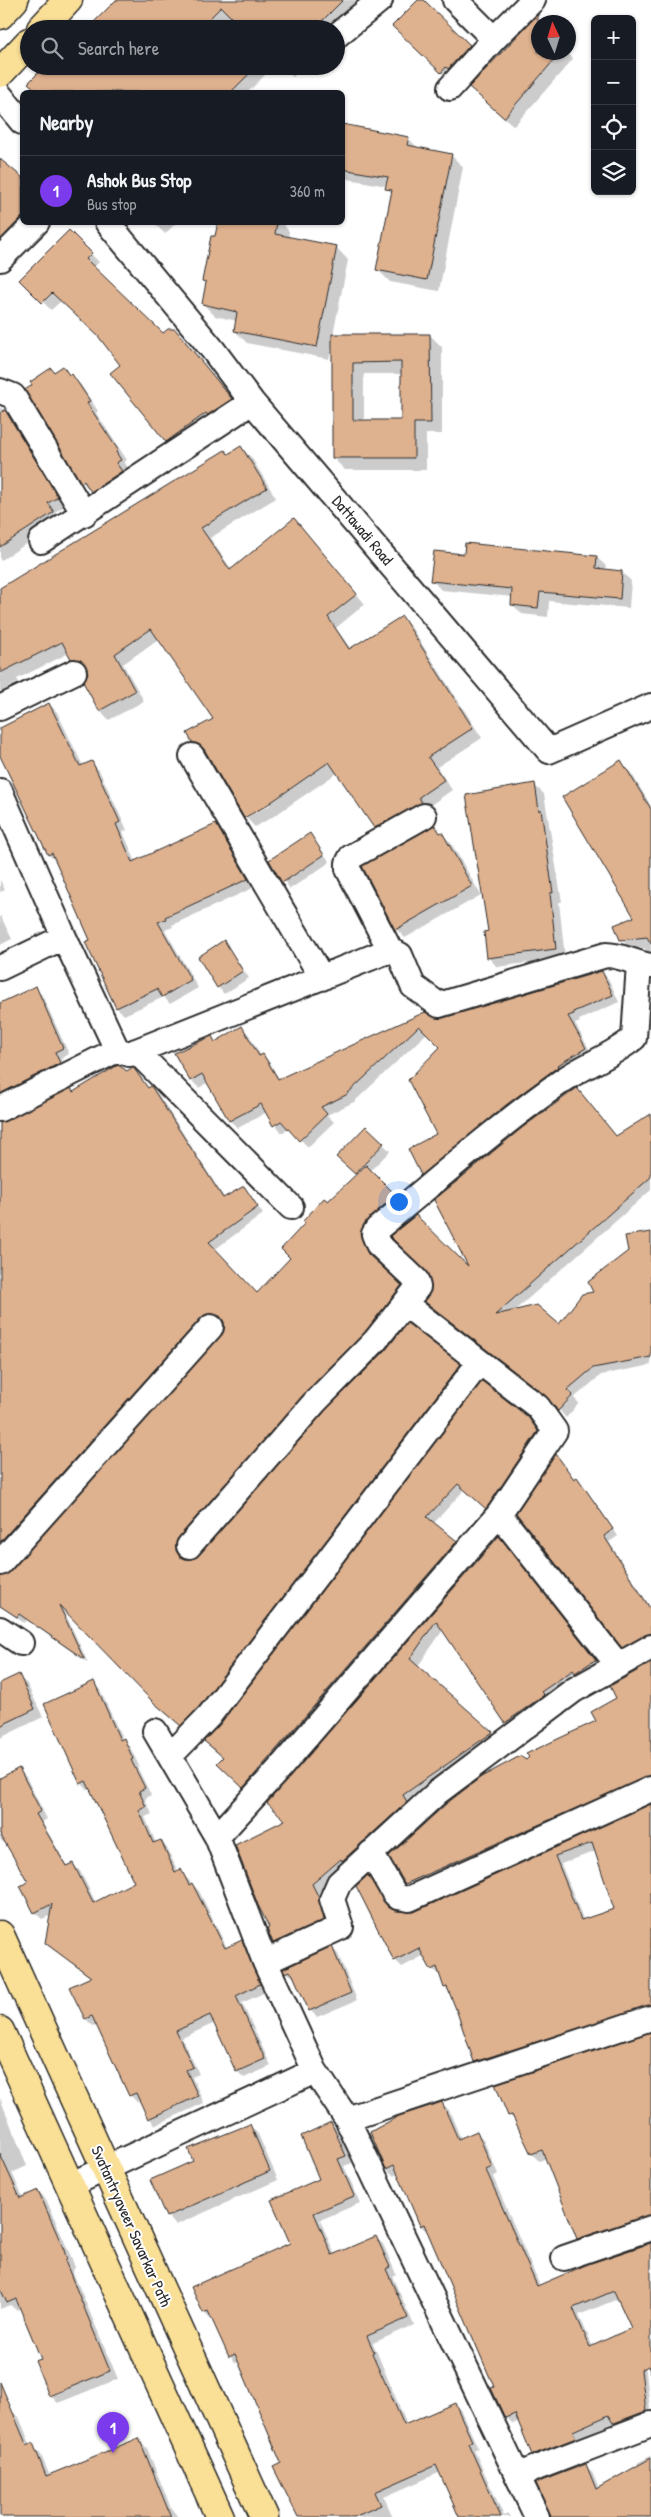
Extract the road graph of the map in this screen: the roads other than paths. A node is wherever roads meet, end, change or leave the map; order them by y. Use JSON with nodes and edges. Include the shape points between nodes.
{"nodes":[{"id":1,"x":14,"y":0,"type":"edge"},
{"id":2,"x":68,"y":0,"type":"edge"},
{"id":3,"x":380,"y":0,"type":"edge"},
{"id":4,"x":455,"y":0,"type":"edge"},
{"id":5,"x":533,"y":0,"type":"edge"},
{"id":6,"x":0,"y":15,"type":"edge"},
{"id":7,"x":49,"y":20,"type":"edge"},
{"id":8,"x":345,"y":29,"type":"edge"},
{"id":9,"x":494,"y":39,"type":"junction"},
{"id":10,"x":20,"y":51,"type":"edge"},
{"id":11,"x":0,"y":72,"type":"edge"},
{"id":12,"x":450,"y":88,"type":"dead end"},
{"id":13,"x":0,"y":95,"type":"edge"},
{"id":14,"x":20,"y":120,"type":"edge"},
{"id":15,"x":34,"y":225,"type":"edge"},
{"id":16,"x":109,"y":225,"type":"edge"},
{"id":17,"x":0,"y":260,"type":"edge"},
{"id":18,"x":0,"y":390,"type":"edge"},
{"id":19,"x":252,"y":402,"type":"junction"},
{"id":20,"x":84,"y":514,"type":"junction"},
{"id":21,"x":41,"y":541,"type":"dead end"},
{"id":22,"x":74,"y":672,"type":"dead end"},
{"id":23,"x":651,"y":706,"type":"edge"},
{"id":24,"x":0,"y":708,"type":"edge"},
{"id":25,"x":192,"y":756,"type":"dead end"},
{"id":26,"x":0,"y":791,"type":"edge"},
{"id":27,"x":424,"y":816,"type":"dead end"},
{"id":28,"x":64,"y":937,"type":"junction"},
{"id":29,"x":390,"y":950,"type":"junction"},
{"id":30,"x":645,"y":965,"type":"edge"},
{"id":31,"x":0,"y":968,"type":"edge"},
{"id":32,"x":322,"y":978,"type":"junction"},
{"id":33,"x":127,"y":1050,"type":"junction"},
{"id":34,"x":0,"y":1109,"type":"edge"},
{"id":35,"x":290,"y":1207,"type":"dead end"},
{"id":36,"x":405,"y":1304,"type":"junction"},
{"id":37,"x":211,"y":1327,"type":"dead end"},
{"id":38,"x":479,"y":1363,"type":"junction"},
{"id":39,"x":499,"y":1514,"type":"junction"},
{"id":40,"x":189,"y":1546,"type":"dead end"},
{"id":41,"x":0,"y":1563,"type":"edge"},
{"id":42,"x":0,"y":1629,"type":"edge"},
{"id":43,"x":21,"y":1642,"type":"dead end"},
{"id":44,"x":651,"y":1647,"type":"edge"},
{"id":45,"x":618,"y":1665,"type":"junction"},
{"id":46,"x":155,"y":1731,"type":"dead end"},
{"id":47,"x":170,"y":1756,"type":"junction"},
{"id":48,"x":651,"y":1789,"type":"edge"},
{"id":49,"x":216,"y":1837,"type":"junction"},
{"id":50,"x":372,"y":1853,"type":"junction"},
{"id":51,"x":0,"y":1935,"type":"edge"},
{"id":52,"x":265,"y":1962,"type":"junction"},
{"id":53,"x":651,"y":2018,"type":"edge"},
{"id":54,"x":0,"y":2032,"type":"edge"},
{"id":55,"x":315,"y":2071,"type":"junction"},
{"id":56,"x":347,"y":2119,"type":"junction"},
{"id":57,"x":106,"y":2168,"type":"junction"},
{"id":58,"x":70,"y":2185,"type":"junction"},
{"id":59,"x":651,"y":2228,"type":"edge"},
{"id":60,"x":564,"y":2258,"type":"dead end"},
{"id":61,"x":651,"y":2424,"type":"edge"},
{"id":62,"x":518,"y":2475,"type":"junction"},
{"id":63,"x":220,"y":2517,"type":"edge"},
{"id":64,"x":264,"y":2517,"type":"edge"},
{"id":65,"x":537,"y":2517,"type":"edge"}],
"edges":[{"from":1,"to":6,"type":"main road"},
{"from":2,"to":7,"type":"main road"},
{"from":3,"to":8,"type":"street"},
{"from":4,"to":9,"type":"street"},
{"from":5,"to":9,"type":"street"},
{"from":9,"to":12,"type":"street"},
{"from":10,"to":11,"type":"main road"},
{"from":13,"to":14,"type":"street"},
{"from":15,"to":17,"type":"street"},
{"from":16,"to":19,"type":"street","name":"Dattawadi Road"},
{"from":18,"to":20,"type":"street","via":[[13,396]]},
{"from":19,"to":20,"type":"street"},
{"from":19,"to":23,"type":"street","name":"Dattawadi Road","via":[[549,751]]},
{"from":20,"to":21,"type":"street"},
{"from":22,"to":24,"type":"street"},
{"from":25,"to":32,"type":"street"},
{"from":26,"to":28,"type":"street"},
{"from":27,"to":29,"type":"street","via":[[351,857],[348,863],[348,870]]},
{"from":28,"to":31,"type":"street"},
{"from":28,"to":33,"type":"street"},
{"from":29,"to":30,"type":"street","via":[[400,954],[413,986],[439,1004],[606,954]]},
{"from":29,"to":32,"type":"street"},
{"from":30,"to":36,"type":"street","via":[[634,1038],[563,1080],[377,1229],[374,1234],[378,1244],[419,1283]]},
{"from":32,"to":33,"type":"street"},
{"from":33,"to":34,"type":"street"},
{"from":33,"to":35,"type":"street"},
{"from":36,"to":38,"type":"street"},
{"from":36,"to":40,"type":"street"},
{"from":37,"to":41,"type":"street"},
{"from":38,"to":39,"type":"street","via":[[538,1407],[555,1431]]},
{"from":38,"to":47,"type":"street","via":[[209,1716]]},
{"from":39,"to":45,"type":"street"},
{"from":39,"to":49,"type":"street","via":[[279,1770]]},
{"from":42,"to":43,"type":"street"},
{"from":44,"to":45,"type":"street"},
{"from":45,"to":50,"type":"street","via":[[574,1690],[438,1792]]},
{"from":46,"to":47,"type":"street"},
{"from":47,"to":49,"type":"street"},
{"from":48,"to":50,"type":"street","via":[[409,1899],[394,1893]]},
{"from":49,"to":52,"type":"street"},
{"from":50,"to":52,"type":"street","via":[[345,1877],[334,1892],[332,1899],[341,1926]]},
{"from":51,"to":57,"type":"main road","name":"Svatantryaveer Savarkar Path"},
{"from":52,"to":55,"type":"street"},
{"from":53,"to":56,"type":"street"},
{"from":54,"to":58,"type":"main road"},
{"from":55,"to":56,"type":"street"},
{"from":55,"to":57,"type":"street"},
{"from":56,"to":62,"type":"street"},
{"from":57,"to":58,"type":"street"},
{"from":57,"to":64,"type":"main road","name":"Svatantryaveer Savarkar Path"},
{"from":58,"to":63,"type":"main road"},
{"from":59,"to":60,"type":"street"},
{"from":61,"to":62,"type":"street"},
{"from":62,"to":65,"type":"street"}]}
